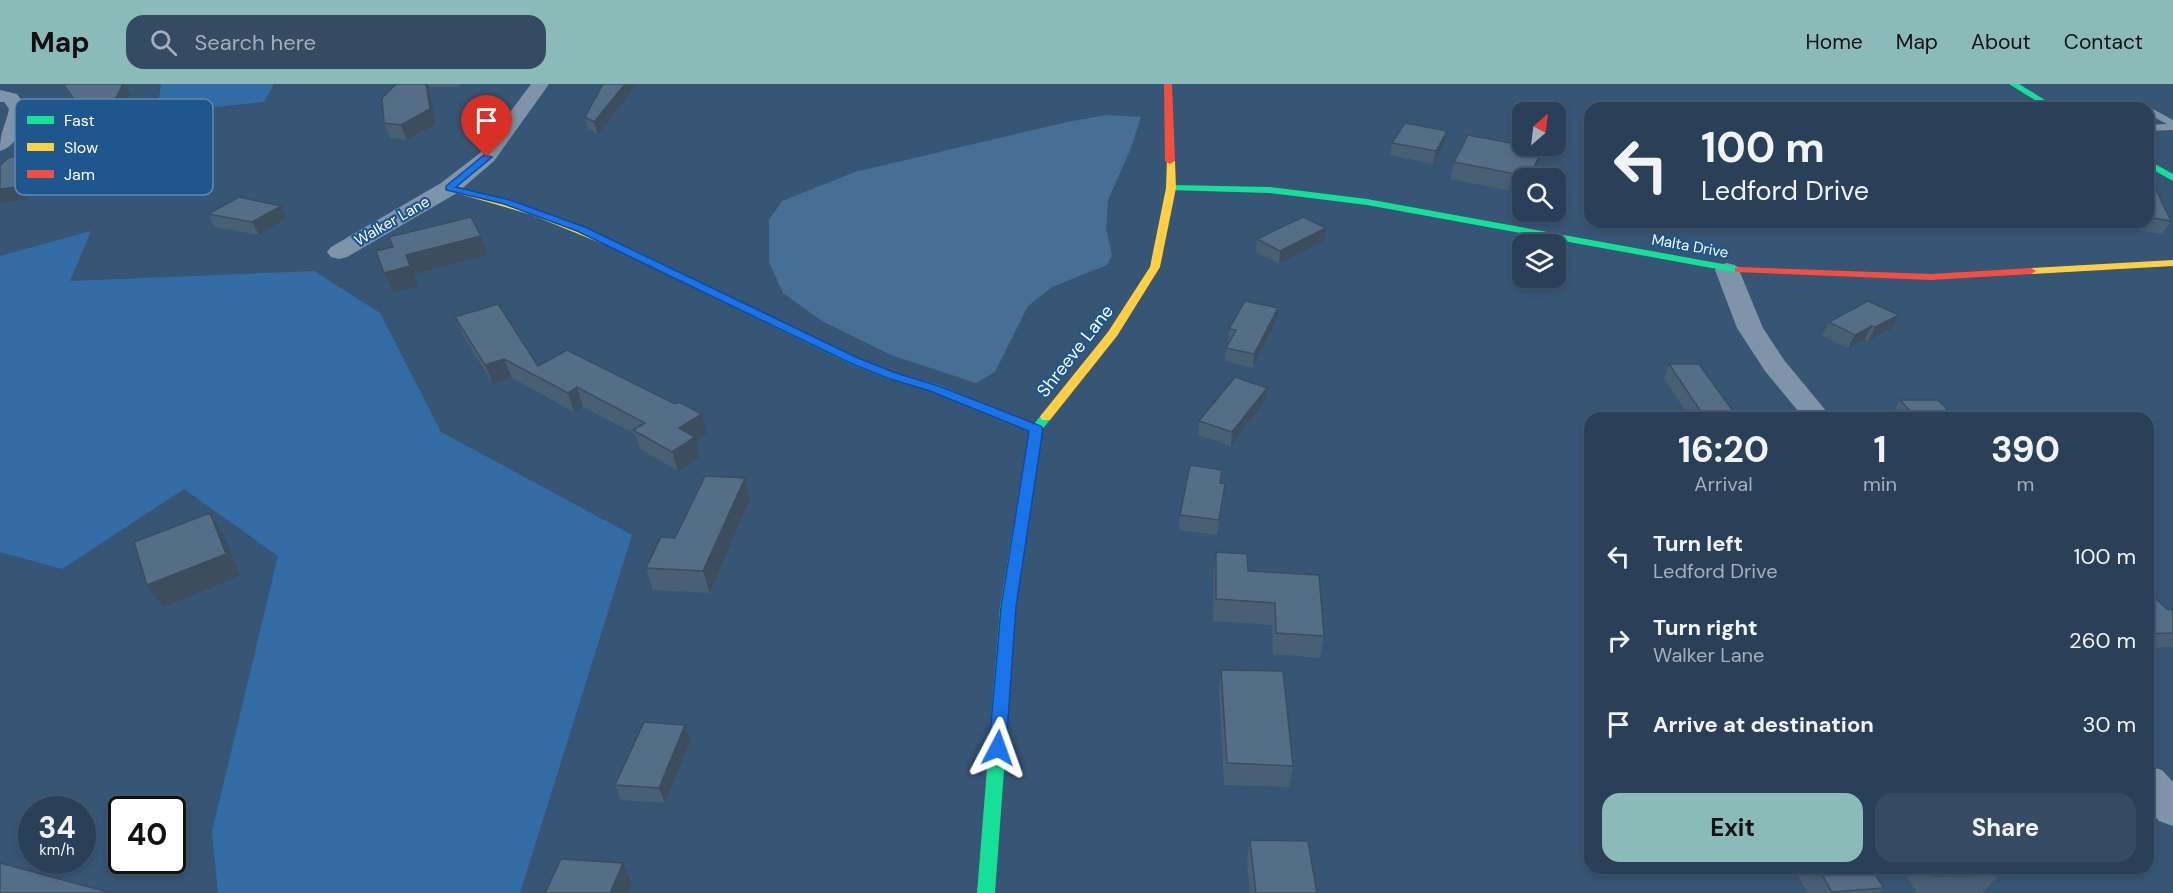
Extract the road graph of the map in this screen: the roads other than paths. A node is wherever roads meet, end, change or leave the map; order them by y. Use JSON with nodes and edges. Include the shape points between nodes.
{"nodes":[{"id":1,"x":540,"y":84,"type":"edge"},
{"id":2,"x":1168,"y":84,"type":"edge"},
{"id":3,"x":2013,"y":84,"type":"edge"},
{"id":4,"x":0,"y":96,"type":"edge"},
{"id":5,"x":2044,"y":102,"type":"edge"},
{"id":6,"x":15,"y":104,"type":"edge"},
{"id":7,"x":2154,"y":114,"type":"edge"},
{"id":8,"x":15,"y":125,"type":"edge"},
{"id":9,"x":2173,"y":126,"type":"edge"},
{"id":10,"x":2154,"y":128,"type":"edge"},
{"id":11,"x":0,"y":145,"type":"edge"},
{"id":12,"x":2154,"y":167,"type":"edge"},
{"id":13,"x":2173,"y":178,"type":"edge"},
{"id":14,"x":449,"y":188,"type":"junction"},
{"id":15,"x":1171,"y":189,"type":"junction"},
{"id":16,"x":339,"y":252,"type":"dead end"},
{"id":17,"x":2173,"y":263,"type":"edge"},
{"id":18,"x":1727,"y":270,"type":"junction"},
{"id":19,"x":1813,"y":412,"type":"edge"},
{"id":20,"x":1036,"y":429,"type":"junction"},
{"id":21,"x":2154,"y":788,"type":"edge"},
{"id":22,"x":2173,"y":809,"type":"edge"},
{"id":23,"x":986,"y":893,"type":"edge"}],
"edges":[{"from":1,"to":14,"type":"street","name":"Walker Lane","via":[[487,157]]},
{"from":2,"to":15,"type":"street","name":"Shreeve Lane"},
{"from":3,"to":5,"type":"street"},
{"from":4,"to":6,"type":"street"},
{"from":7,"to":9,"type":"lane"},
{"from":8,"to":11,"type":"street"},
{"from":9,"to":10,"type":"lane"},
{"from":12,"to":13,"type":"street"},
{"from":14,"to":16,"type":"street","name":"Walker Lane"},
{"from":14,"to":20,"type":"street","via":[[507,202],[581,229],[854,361],[935,388]]},
{"from":15,"to":18,"type":"street","name":"Malta Drive","via":[[1269,190],[1367,202]]},
{"from":15,"to":20,"type":"street","name":"Shreeve Lane","via":[[1155,267],[1145,286],[1113,334]]},
{"from":17,"to":18,"type":"street","name":"Malta Drive","via":[[1931,277]]},
{"from":18,"to":19,"type":"street","via":[[1750,328],[1774,365]]},
{"from":20,"to":23,"type":"street","via":[[1008,607]]},
{"from":21,"to":22,"type":"street"}]}
